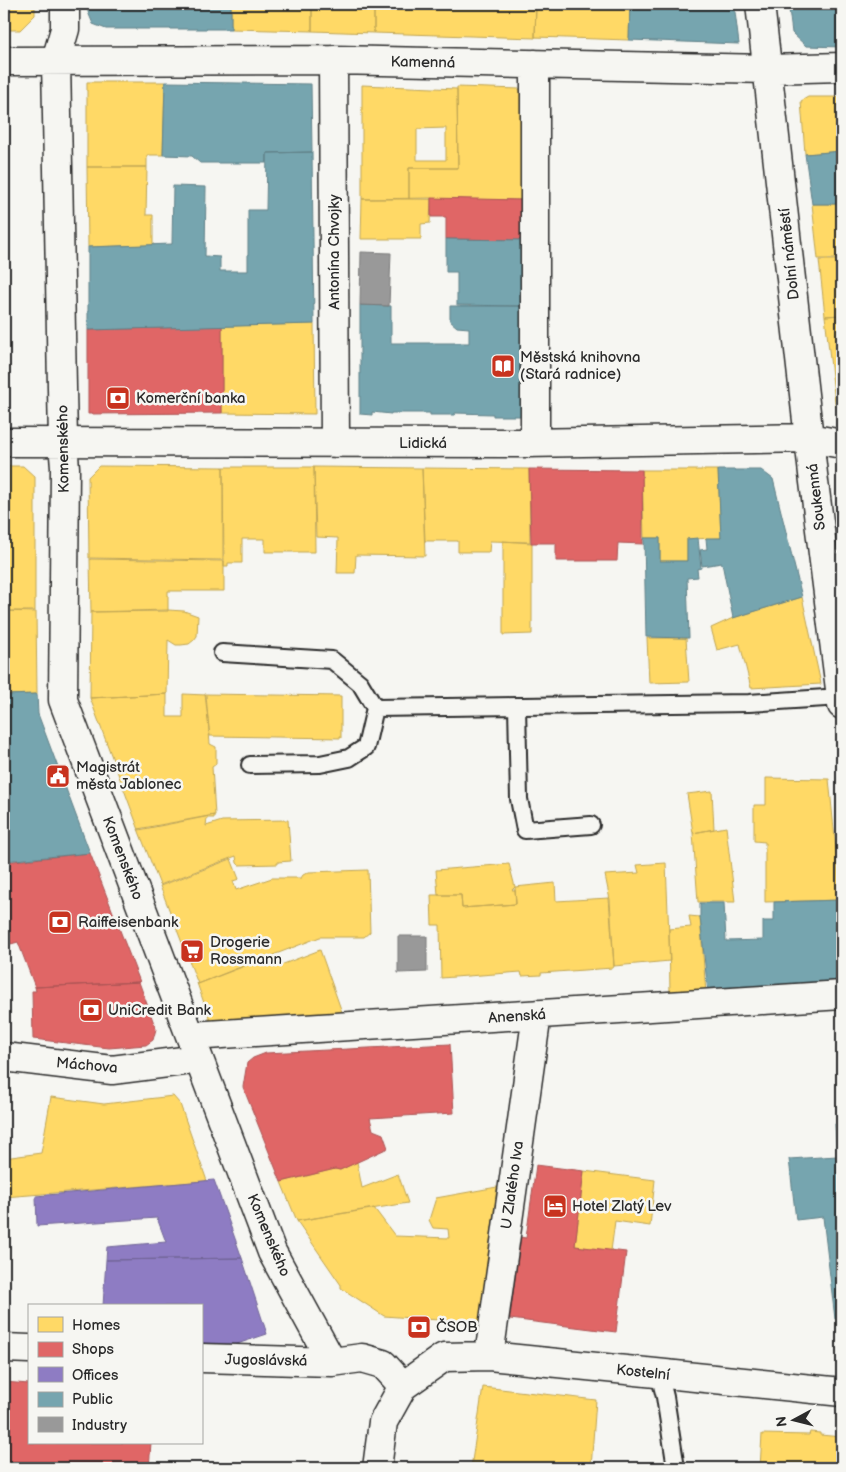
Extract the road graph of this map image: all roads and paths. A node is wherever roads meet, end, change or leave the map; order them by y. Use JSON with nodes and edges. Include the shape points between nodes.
{"nodes":[{"id":1,"x":65,"y":4,"type":"edge"},
{"id":2,"x":760,"y":4,"type":"edge"},
{"id":3,"x":56,"y":60,"type":"junction"},
{"id":4,"x":333,"y":60,"type":"junction"},
{"id":5,"x":4,"y":61,"type":"edge"},
{"id":6,"x":535,"y":64,"type":"junction"},
{"id":7,"x":842,"y":67,"type":"edge"},
{"id":8,"x":768,"y":69,"type":"junction"},
{"id":9,"x":809,"y":438,"type":"junction"},
{"id":10,"x":4,"y":442,"type":"edge"},
{"id":11,"x":63,"y":442,"type":"junction"},
{"id":12,"x":535,"y":443,"type":"junction"},
{"id":13,"x":335,"y":444,"type":"junction"},
{"id":14,"x":842,"y":444,"type":"edge"},
{"id":15,"x":222,"y":653,"type":"dead end"},
{"id":16,"x":842,"y":701,"type":"edge"},
{"id":17,"x":517,"y":706,"type":"junction"},
{"id":18,"x":376,"y":708,"type":"junction"},
{"id":19,"x":250,"y":765,"type":"dead end"},
{"id":20,"x":592,"y":825,"type":"dead end"},
{"id":21,"x":842,"y":995,"type":"edge"},
{"id":22,"x":537,"y":1014,"type":"junction"},
{"id":23,"x":195,"y":1047,"type":"junction"},
{"id":24,"x":4,"y":1056,"type":"edge"},
{"id":25,"x":4,"y":1348,"type":"edge"},
{"id":26,"x":28,"y":1349,"type":"edge"},
{"id":27,"x":489,"y":1356,"type":"junction"},
{"id":28,"x":202,"y":1358,"type":"edge"},
{"id":29,"x":332,"y":1362,"type":"junction"},
{"id":30,"x":659,"y":1373,"type":"junction"},
{"id":31,"x":403,"y":1386,"type":"junction"},
{"id":32,"x":842,"y":1392,"type":"edge"},
{"id":33,"x":377,"y":1468,"type":"edge"},
{"id":34,"x":676,"y":1468,"type":"edge"}],
"edges":[{"from":1,"to":3,"type":"street","name":"Komenského","via":[[65,29]]},
{"from":2,"to":8,"type":"street","name":"Dolní náměstí"},
{"from":3,"to":4,"type":"street","name":"Kamenná"},
{"from":3,"to":5,"type":"street","name":"Kamenná"},
{"from":3,"to":11,"type":"street","name":"Komenského"},
{"from":4,"to":6,"type":"street","name":"Kamenná"},
{"from":4,"to":13,"type":"street","name":"Antonína Chvojky"},
{"from":6,"to":8,"type":"street","name":"Kamenná"},
{"from":6,"to":12,"type":"street"},
{"from":7,"to":8,"type":"street","name":"Kamenná"},
{"from":8,"to":9,"type":"street","name":"Dolní náměstí"},
{"from":9,"to":12,"type":"street","name":"Lidická"},
{"from":9,"to":14,"type":"street","name":"Lidická"},
{"from":9,"to":16,"type":"street","name":"Soukenná"},
{"from":10,"to":11,"type":"street","name":"Lidická"},
{"from":11,"to":13,"type":"street","name":"Lidická"},
{"from":11,"to":23,"type":"street","name":"Komenského","via":[[64,700]]},
{"from":12,"to":13,"type":"street","name":"Lidická"},
{"from":15,"to":18,"type":"lane","via":[[332,660],[360,683]]},
{"from":16,"to":17,"type":"lane"},
{"from":17,"to":18,"type":"lane"},
{"from":17,"to":20,"type":"lane","via":[[519,799],[525,830]]},
{"from":18,"to":19,"type":"lane","via":[[366,747],[349,758],[320,764]]},
{"from":21,"to":22,"type":"street","name":"Anenská"},
{"from":22,"to":23,"type":"street","name":"Anenská"},
{"from":22,"to":27,"type":"street","name":"U Zlatého lva"},
{"from":23,"to":24,"type":"street","name":"Máchova","via":[[112,1070]]},
{"from":23,"to":29,"type":"street","name":"Komenského","via":[[272,1252]]},
{"from":25,"to":26,"type":"street"},
{"from":27,"to":30,"type":"street","name":"Kostelní"},
{"from":27,"to":31,"type":"street","name":"Kostelní","via":[[444,1357]]},
{"from":28,"to":29,"type":"street","name":"Jugoslávská"},
{"from":29,"to":31,"type":"street","via":[[362,1358],[383,1364]]},
{"from":30,"to":32,"type":"street","name":"Kostelní"},
{"from":30,"to":34,"type":"lane","via":[[666,1397]]},
{"from":31,"to":33,"type":"street","via":[[383,1422]]}]}
